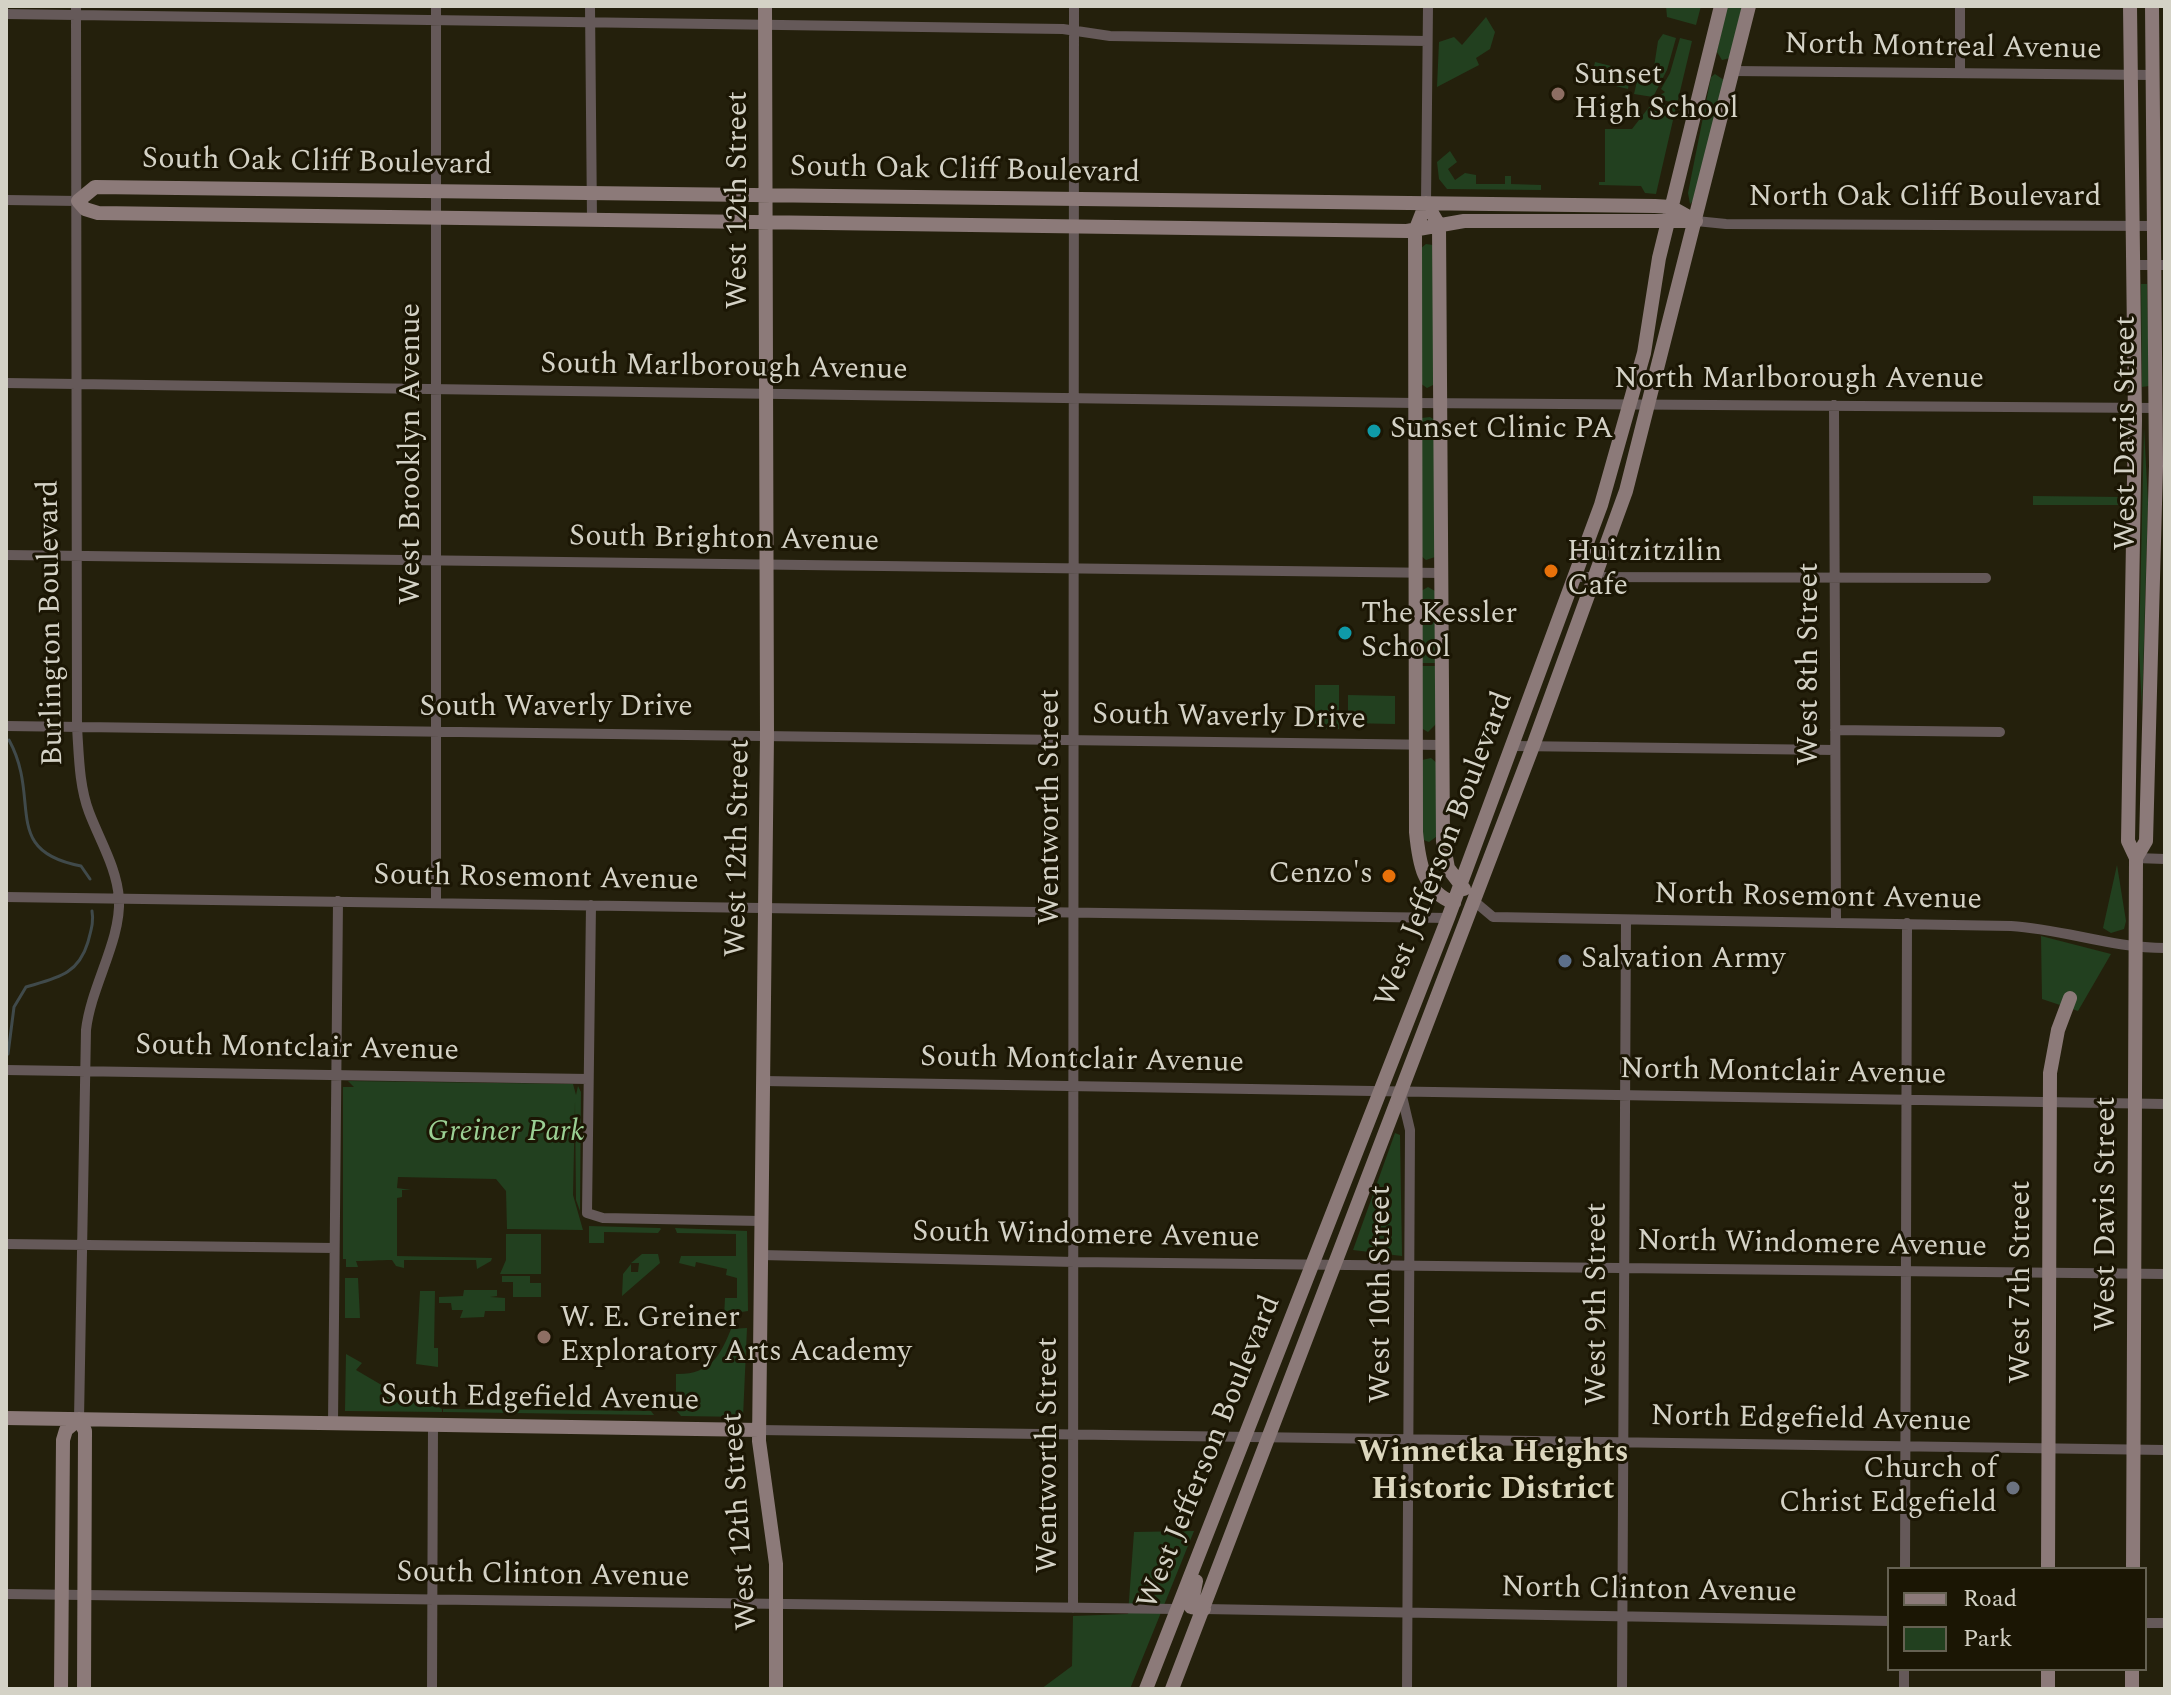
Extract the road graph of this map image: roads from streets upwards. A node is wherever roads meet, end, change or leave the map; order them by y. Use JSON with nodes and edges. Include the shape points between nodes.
{"nodes":[{"id":1,"x":436,"y":6,"type":"edge"},
{"id":2,"x":590,"y":6,"type":"edge"},
{"id":3,"x":765,"y":6,"type":"edge"},
{"id":4,"x":1074,"y":6,"type":"edge"},
{"id":5,"x":1428,"y":6,"type":"edge"},
{"id":6,"x":1721,"y":6,"type":"edge"},
{"id":7,"x":1749,"y":6,"type":"edge"},
{"id":8,"x":1960,"y":6,"type":"edge"},
{"id":9,"x":2130,"y":6,"type":"edge"},
{"id":10,"x":2152,"y":6,"type":"edge"},
{"id":11,"x":76,"y":10,"type":"edge"},
{"id":12,"x":6,"y":14,"type":"edge"},
{"id":13,"x":436,"y":19,"type":"junction"},
{"id":14,"x":589,"y":22,"type":"junction"},
{"id":15,"x":765,"y":25,"type":"junction"},
{"id":16,"x":1074,"y":29,"type":"junction"},
{"id":17,"x":1427,"y":41,"type":"junction"},
{"id":18,"x":1707,"y":61,"type":"junction"},
{"id":19,"x":1733,"y":71,"type":"junction"},
{"id":20,"x":1960,"y":72,"type":"junction"},
{"id":21,"x":2130,"y":75,"type":"junction"},
{"id":22,"x":2153,"y":75,"type":"junction"},
{"id":23,"x":436,"y":191,"type":"junction"},
{"id":24,"x":591,"y":193,"type":"junction"},
{"id":25,"x":768,"y":195,"type":"junction"},
{"id":26,"x":1075,"y":199,"type":"junction"},
{"id":27,"x":6,"y":200,"type":"edge"},
{"id":28,"x":78,"y":201,"type":"junction"},
{"id":29,"x":1426,"y":203,"type":"junction"},
{"id":30,"x":1669,"y":214,"type":"junction"},
{"id":31,"x":436,"y":217,"type":"junction"},
{"id":32,"x":592,"y":220,"type":"junction"},
{"id":33,"x":1696,"y":221,"type":"junction"},
{"id":34,"x":767,"y":223,"type":"junction"},
{"id":35,"x":1075,"y":225,"type":"junction"},
{"id":36,"x":1439,"y":225,"type":"junction"},
{"id":37,"x":2132,"y":226,"type":"junction"},
{"id":38,"x":2155,"y":226,"type":"junction"},
{"id":39,"x":1415,"y":231,"type":"junction"},
{"id":40,"x":2133,"y":265,"type":"junction"},
{"id":41,"x":2160,"y":265,"type":"edge"},
{"id":42,"x":6,"y":383,"type":"edge"},
{"id":43,"x":77,"y":384,"type":"junction"},
{"id":44,"x":436,"y":389,"type":"junction"},
{"id":45,"x":766,"y":394,"type":"junction"},
{"id":46,"x":1075,"y":398,"type":"junction"},
{"id":47,"x":1441,"y":402,"type":"junction"},
{"id":48,"x":1415,"y":403,"type":"junction"},
{"id":49,"x":1631,"y":404,"type":"junction"},
{"id":50,"x":1650,"y":404,"type":"junction"},
{"id":51,"x":1834,"y":405,"type":"junction"},
{"id":52,"x":2135,"y":408,"type":"junction"},
{"id":53,"x":2156,"y":408,"type":"junction"},
{"id":54,"x":6,"y":555,"type":"edge"},
{"id":55,"x":77,"y":556,"type":"junction"},
{"id":56,"x":437,"y":561,"type":"junction"},
{"id":57,"x":767,"y":566,"type":"junction"},
{"id":58,"x":1076,"y":570,"type":"junction"},
{"id":59,"x":1441,"y":573,"type":"junction"},
{"id":60,"x":1415,"y":574,"type":"junction"},
{"id":61,"x":1576,"y":577,"type":"junction"},
{"id":62,"x":1596,"y":577,"type":"junction"},
{"id":63,"x":1835,"y":578,"type":"junction"},
{"id":64,"x":1986,"y":578,"type":"dead end"},
{"id":65,"x":6,"y":726,"type":"edge"},
{"id":66,"x":77,"y":727,"type":"junction"},
{"id":67,"x":1835,"y":730,"type":"junction"},
{"id":68,"x":437,"y":732,"type":"junction"},
{"id":69,"x":2000,"y":732,"type":"dead end"},
{"id":70,"x":767,"y":735,"type":"junction"},
{"id":71,"x":1076,"y":741,"type":"junction"},
{"id":72,"x":1416,"y":745,"type":"junction"},
{"id":73,"x":1442,"y":745,"type":"junction"},
{"id":74,"x":1515,"y":746,"type":"junction"},
{"id":75,"x":1533,"y":746,"type":"junction"},
{"id":76,"x":1835,"y":750,"type":"junction"},
{"id":77,"x":2136,"y":858,"type":"junction"},
{"id":78,"x":2165,"y":859,"type":"edge"},
{"id":79,"x":1461,"y":885,"type":"junction"},
{"id":80,"x":6,"y":897,"type":"edge"},
{"id":81,"x":119,"y":898,"type":"junction"},
{"id":82,"x":338,"y":901,"type":"junction"},
{"id":83,"x":1474,"y":901,"type":"junction"},
{"id":84,"x":436,"y":902,"type":"junction"},
{"id":85,"x":1454,"y":903,"type":"junction"},
{"id":86,"x":591,"y":905,"type":"junction"},
{"id":87,"x":765,"y":908,"type":"junction"},
{"id":88,"x":1076,"y":912,"type":"junction"},
{"id":89,"x":1448,"y":918,"type":"junction"},
{"id":90,"x":1626,"y":920,"type":"junction"},
{"id":91,"x":1836,"y":922,"type":"junction"},
{"id":92,"x":1907,"y":923,"type":"junction"},
{"id":93,"x":2136,"y":948,"type":"junction"},
{"id":94,"x":2165,"y":948,"type":"edge"},
{"id":95,"x":2070,"y":998,"type":"dead end"},
{"id":96,"x":6,"y":1070,"type":"edge"},
{"id":97,"x":85,"y":1071,"type":"junction"},
{"id":98,"x":337,"y":1074,"type":"junction"},
{"id":99,"x":588,"y":1079,"type":"junction"},
{"id":100,"x":763,"y":1081,"type":"junction"},
{"id":101,"x":1076,"y":1086,"type":"junction"},
{"id":102,"x":1379,"y":1091,"type":"junction"},
{"id":103,"x":1401,"y":1092,"type":"junction"},
{"id":104,"x":1624,"y":1095,"type":"junction"},
{"id":105,"x":1906,"y":1099,"type":"junction"},
{"id":106,"x":2049,"y":1102,"type":"junction"},
{"id":107,"x":2134,"y":1104,"type":"junction"},
{"id":108,"x":2165,"y":1104,"type":"edge"},
{"id":109,"x":761,"y":1221,"type":"junction"},
{"id":110,"x":6,"y":1244,"type":"edge"},
{"id":111,"x":82,"y":1245,"type":"junction"},
{"id":112,"x":334,"y":1248,"type":"junction"},
{"id":113,"x":761,"y":1255,"type":"junction"},
{"id":114,"x":1075,"y":1262,"type":"junction"},
{"id":115,"x":1334,"y":1263,"type":"junction"},
{"id":116,"x":1410,"y":1264,"type":"junction"},
{"id":117,"x":1314,"y":1265,"type":"junction"},
{"id":118,"x":1624,"y":1268,"type":"junction"},
{"id":119,"x":1906,"y":1271,"type":"junction"},
{"id":120,"x":2049,"y":1273,"type":"junction"},
{"id":121,"x":2135,"y":1273,"type":"junction"},
{"id":122,"x":2165,"y":1274,"type":"edge"},
{"id":123,"x":6,"y":1418,"type":"edge"},
{"id":124,"x":79,"y":1419,"type":"junction"},
{"id":125,"x":333,"y":1423,"type":"junction"},
{"id":126,"x":433,"y":1425,"type":"junction"},
{"id":127,"x":759,"y":1430,"type":"junction"},
{"id":128,"x":1074,"y":1434,"type":"junction"},
{"id":129,"x":1247,"y":1437,"type":"junction"},
{"id":130,"x":1270,"y":1437,"type":"junction"},
{"id":131,"x":1408,"y":1438,"type":"junction"},
{"id":132,"x":1624,"y":1442,"type":"junction"},
{"id":133,"x":1906,"y":1445,"type":"junction"},
{"id":134,"x":2048,"y":1449,"type":"junction"},
{"id":135,"x":2134,"y":1450,"type":"junction"},
{"id":136,"x":2165,"y":1450,"type":"edge"},
{"id":137,"x":1207,"y":1533,"type":"junction"},
{"id":138,"x":1905,"y":1567,"type":"edge"},
{"id":139,"x":2048,"y":1567,"type":"edge"},
{"id":140,"x":2133,"y":1567,"type":"edge"},
{"id":141,"x":6,"y":1594,"type":"edge"},
{"id":142,"x":61,"y":1594,"type":"junction"},
{"id":143,"x":85,"y":1594,"type":"junction"},
{"id":144,"x":433,"y":1598,"type":"junction"},
{"id":145,"x":777,"y":1605,"type":"junction"},
{"id":146,"x":1073,"y":1608,"type":"junction"},
{"id":147,"x":1176,"y":1609,"type":"junction"},
{"id":148,"x":1204,"y":1609,"type":"junction"},
{"id":149,"x":1407,"y":1612,"type":"junction"},
{"id":150,"x":1623,"y":1616,"type":"junction"},
{"id":151,"x":1887,"y":1621,"type":"edge"},
{"id":152,"x":61,"y":1689,"type":"edge"},
{"id":153,"x":84,"y":1689,"type":"edge"},
{"id":154,"x":432,"y":1689,"type":"edge"},
{"id":155,"x":776,"y":1689,"type":"edge"},
{"id":156,"x":1146,"y":1689,"type":"edge"},
{"id":157,"x":1172,"y":1689,"type":"edge"},
{"id":158,"x":1407,"y":1689,"type":"edge"},
{"id":159,"x":1622,"y":1689,"type":"edge"}],
"edges":[{"from":1,"to":13,"type":"street","name":"West Brooklyn Avenue"},
{"from":2,"to":14,"type":"street"},
{"from":3,"to":15,"type":"street","name":"West 12th Street"},
{"from":4,"to":16,"type":"street","name":"Wentworth Street"},
{"from":5,"to":17,"type":"street"},
{"from":6,"to":18,"type":"street","name":"West Jefferson Boulevard"},
{"from":7,"to":19,"type":"street","name":"West Jefferson Boulevard"},
{"from":8,"to":20,"type":"street"},
{"from":9,"to":21,"type":"street","name":"West Davis Street"},
{"from":10,"to":22,"type":"street","name":"West Davis Street"},
{"from":11,"to":12,"type":"street"},
{"from":11,"to":13,"type":"street"},
{"from":11,"to":28,"type":"street","name":"Burlington Boulevard"},
{"from":13,"to":14,"type":"street"},
{"from":13,"to":23,"type":"street","name":"West Brooklyn Avenue"},
{"from":14,"to":15,"type":"street"},
{"from":14,"to":24,"type":"street"},
{"from":15,"to":16,"type":"street"},
{"from":15,"to":25,"type":"street","name":"West 12th Street"},
{"from":16,"to":17,"type":"street","via":[[1110,36]]},
{"from":16,"to":26,"type":"street","name":"Wentworth Street"},
{"from":17,"to":29,"type":"street"},
{"from":18,"to":19,"type":"street"},
{"from":18,"to":30,"type":"street","name":"West Jefferson Boulevard"},
{"from":19,"to":20,"type":"street","name":"North Montreal Avenue"},
{"from":19,"to":33,"type":"street","name":"West Jefferson Boulevard"},
{"from":20,"to":21,"type":"street","name":"North Montreal Avenue"},
{"from":21,"to":22,"type":"street","name":"North Montreal Avenue"},
{"from":21,"to":37,"type":"street","name":"West Davis Street"},
{"from":22,"to":38,"type":"street","name":"West Davis Street"},
{"from":23,"to":24,"type":"street","name":"South Oak Cliff Boulevard"},
{"from":23,"to":28,"type":"street","name":"South Oak Cliff Boulevard","via":[[95,187]]},
{"from":23,"to":31,"type":"street","name":"West Brooklyn Avenue"},
{"from":24,"to":25,"type":"street","name":"South Oak Cliff Boulevard"},
{"from":24,"to":32,"type":"street"},
{"from":25,"to":26,"type":"street","name":"South Oak Cliff Boulevard"},
{"from":25,"to":34,"type":"street","name":"West 12th Street"},
{"from":26,"to":29,"type":"street","name":"South Oak Cliff Boulevard"},
{"from":26,"to":35,"type":"street","name":"Wentworth Street"},
{"from":27,"to":28,"type":"street","name":"South Oak Cliff Boulevard"},
{"from":28,"to":31,"type":"street","name":"South Oak Cliff Boulevard","via":[[98,213]]},
{"from":28,"to":43,"type":"street","name":"Burlington Boulevard"},
{"from":29,"to":30,"type":"street","name":"North Oak Cliff Boulevard"},
{"from":29,"to":36,"type":"street"},
{"from":29,"to":39,"type":"street"},
{"from":30,"to":33,"type":"street","name":"North Oak Cliff Boulevard"},
{"from":30,"to":36,"type":"street","name":"North Oak Cliff Boulevard"},
{"from":30,"to":49,"type":"street","name":"West Jefferson Boulevard"},
{"from":31,"to":32,"type":"street","name":"South Oak Cliff Boulevard"},
{"from":31,"to":44,"type":"street","name":"West Brooklyn Avenue"},
{"from":32,"to":34,"type":"street","name":"South Oak Cliff Boulevard"},
{"from":33,"to":37,"type":"street","name":"North Oak Cliff Boulevard"},
{"from":33,"to":50,"type":"street","name":"West Jefferson Boulevard"},
{"from":34,"to":35,"type":"street","name":"South Oak Cliff Boulevard"},
{"from":34,"to":45,"type":"street","name":"West 12th Street"},
{"from":35,"to":39,"type":"street","name":"South Oak Cliff Boulevard"},
{"from":35,"to":46,"type":"street","name":"Wentworth Street"},
{"from":36,"to":39,"type":"street","name":"North Oak Cliff Boulevard"},
{"from":36,"to":47,"type":"street"},
{"from":37,"to":38,"type":"street","name":"North Oak Cliff Boulevard"},
{"from":37,"to":40,"type":"street","name":"West Davis Street"},
{"from":38,"to":41,"type":"street","name":"West Davis Street"},
{"from":39,"to":48,"type":"street"},
{"from":40,"to":41,"type":"street"},
{"from":40,"to":52,"type":"street","name":"West Davis Street"},
{"from":41,"to":53,"type":"street","name":"West Davis Street"},
{"from":42,"to":43,"type":"street","name":"South Marlborough Avenue"},
{"from":43,"to":44,"type":"street","name":"South Marlborough Avenue"},
{"from":43,"to":55,"type":"street","name":"Burlington Boulevard"},
{"from":44,"to":45,"type":"street","name":"South Marlborough Avenue"},
{"from":44,"to":56,"type":"street","name":"West Brooklyn Avenue"},
{"from":45,"to":46,"type":"street","name":"South Marlborough Avenue"},
{"from":45,"to":57,"type":"street","name":"West 12th Street"},
{"from":46,"to":48,"type":"street","name":"South Marlborough Avenue"},
{"from":46,"to":58,"type":"street","name":"Wentworth Street"},
{"from":47,"to":48,"type":"street","name":"South Marlborough Avenue"},
{"from":47,"to":49,"type":"street","name":"North Marlborough Avenue"},
{"from":47,"to":59,"type":"street"},
{"from":48,"to":60,"type":"street"},
{"from":49,"to":50,"type":"street","name":"North Marlborough Avenue"},
{"from":49,"to":61,"type":"street","name":"West Jefferson Boulevard"},
{"from":50,"to":51,"type":"street","name":"North Marlborough Avenue"},
{"from":50,"to":62,"type":"street","name":"West Jefferson Boulevard"},
{"from":51,"to":52,"type":"street","name":"North Marlborough Avenue"},
{"from":51,"to":63,"type":"street","name":"West 8th Street"},
{"from":52,"to":53,"type":"street","name":"North Marlborough Avenue"},
{"from":52,"to":77,"type":"street","name":"West Davis Street","via":[[2128,841]]},
{"from":53,"to":77,"type":"street","name":"West Davis Street","via":[[2146,841]]},
{"from":54,"to":55,"type":"street","name":"South Brighton Avenue"},
{"from":55,"to":56,"type":"street","name":"South Brighton Avenue"},
{"from":55,"to":66,"type":"street","name":"Burlington Boulevard"},
{"from":56,"to":57,"type":"street","name":"South Brighton Avenue"},
{"from":56,"to":68,"type":"street","name":"West Brooklyn Avenue"},
{"from":57,"to":58,"type":"street","name":"South Brighton Avenue"},
{"from":57,"to":70,"type":"street","name":"West 12th Street"},
{"from":58,"to":60,"type":"street","name":"South Brighton Avenue"},
{"from":58,"to":71,"type":"street","name":"Wentworth Street"},
{"from":59,"to":60,"type":"street","name":"South Brighton Avenue"},
{"from":59,"to":73,"type":"street"},
{"from":60,"to":72,"type":"street"},
{"from":61,"to":62,"type":"street"},
{"from":61,"to":74,"type":"street","name":"West Jefferson Boulevard"},
{"from":62,"to":63,"type":"street"},
{"from":62,"to":75,"type":"street","name":"West Jefferson Boulevard"},
{"from":63,"to":64,"type":"street"},
{"from":63,"to":67,"type":"street","name":"West 8th Street"},
{"from":65,"to":66,"type":"street","name":"South Waverly Drive"},
{"from":66,"to":68,"type":"street","name":"South Waverly Drive"},
{"from":66,"to":81,"type":"street","name":"Burlington Boulevard","via":[[84,796]]},
{"from":67,"to":69,"type":"street"},
{"from":67,"to":76,"type":"street","name":"West 8th Street"},
{"from":68,"to":70,"type":"street","name":"South Waverly Drive"},
{"from":68,"to":84,"type":"street","name":"West Brooklyn Avenue"},
{"from":70,"to":71,"type":"street","name":"South Waverly Drive"},
{"from":70,"to":87,"type":"street","name":"West 12th Street"},
{"from":71,"to":72,"type":"street","name":"South Waverly Drive"},
{"from":71,"to":88,"type":"street","name":"Wentworth Street"},
{"from":72,"to":73,"type":"street","name":"South Waverly Drive"},
{"from":72,"to":85,"type":"street","via":[[1421,864],[1432,891]]},
{"from":73,"to":79,"type":"street","via":[[1445,859]]},
{"from":74,"to":75,"type":"street"},
{"from":74,"to":79,"type":"street","name":"West Jefferson Boulevard"},
{"from":75,"to":76,"type":"street"},
{"from":75,"to":83,"type":"street","name":"West Jefferson Boulevard"},
{"from":76,"to":91,"type":"street","name":"West 8th Street"},
{"from":77,"to":78,"type":"street"},
{"from":77,"to":93,"type":"street","name":"West Davis Street"},
{"from":79,"to":83,"type":"street"},
{"from":79,"to":85,"type":"street","name":"West Jefferson Boulevard"},
{"from":80,"to":81,"type":"street","name":"South Rosemont Avenue"},
{"from":81,"to":82,"type":"street","name":"South Rosemont Avenue"},
{"from":81,"to":97,"type":"street","name":"Burlington Boulevard","via":[[114,933],[89,1006]]},
{"from":82,"to":84,"type":"street","name":"South Rosemont Avenue"},
{"from":82,"to":98,"type":"street"},
{"from":83,"to":90,"type":"street","name":"North Rosemont Avenue","via":[[1493,917]]},
{"from":83,"to":103,"type":"street","name":"West Jefferson Boulevard"},
{"from":84,"to":86,"type":"street","name":"South Rosemont Avenue"},
{"from":85,"to":89,"type":"street","name":"West Jefferson Boulevard"},
{"from":86,"to":87,"type":"street","name":"South Rosemont Avenue"},
{"from":86,"to":99,"type":"street"},
{"from":87,"to":88,"type":"street","name":"South Rosemont Avenue"},
{"from":87,"to":100,"type":"street","name":"West 12th Street"},
{"from":88,"to":89,"type":"street","name":"South Rosemont Avenue"},
{"from":88,"to":101,"type":"street","name":"Wentworth Street"},
{"from":89,"to":102,"type":"street","name":"West Jefferson Boulevard"},
{"from":90,"to":91,"type":"street","name":"North Rosemont Avenue"},
{"from":90,"to":104,"type":"street","name":"West 9th Street"},
{"from":91,"to":92,"type":"street","name":"North Rosemont Avenue"},
{"from":92,"to":93,"type":"street","name":"North Rosemont Avenue","via":[[2048,928]]},
{"from":92,"to":105,"type":"street"},
{"from":93,"to":94,"type":"street","name":"North Rosemont Avenue"},
{"from":93,"to":107,"type":"street","name":"West Davis Street"},
{"from":95,"to":106,"type":"street","name":"West 7th Street","via":[[2053,1049]]},
{"from":96,"to":97,"type":"street","name":"South Montclair Avenue"},
{"from":97,"to":98,"type":"street","name":"South Montclair Avenue"},
{"from":97,"to":111,"type":"street","name":"Burlington Boulevard"},
{"from":98,"to":99,"type":"street","name":"South Montclair Avenue"},
{"from":98,"to":112,"type":"street"},
{"from":99,"to":109,"type":"street","via":[[585,1203],[592,1217]]},
{"from":100,"to":101,"type":"street","name":"South Montclair Avenue"},
{"from":100,"to":109,"type":"street","name":"West 12th Street"},
{"from":101,"to":102,"type":"street","name":"South Montclair Avenue"},
{"from":101,"to":114,"type":"street","name":"Wentworth Street"},
{"from":102,"to":103,"type":"street","name":"South Montclair Avenue"},
{"from":102,"to":117,"type":"street","name":"West Jefferson Boulevard"},
{"from":103,"to":104,"type":"street","name":"North Montclair Avenue"},
{"from":103,"to":115,"type":"street","name":"West Jefferson Boulevard"},
{"from":103,"to":116,"type":"street","name":"West 10th Street","via":[[1409,1116]]},
{"from":104,"to":105,"type":"street","name":"North Montclair Avenue"},
{"from":104,"to":118,"type":"street","name":"West 9th Street"},
{"from":105,"to":106,"type":"street","name":"North Montclair Avenue"},
{"from":105,"to":119,"type":"street"},
{"from":106,"to":107,"type":"street","name":"North Montclair Avenue"},
{"from":106,"to":120,"type":"street","name":"West 7th Street"},
{"from":107,"to":108,"type":"street","name":"North Montclair Avenue"},
{"from":107,"to":121,"type":"street","name":"West Davis Street"},
{"from":109,"to":113,"type":"street","name":"West 12th Street"},
{"from":110,"to":111,"type":"street"},
{"from":111,"to":112,"type":"street"},
{"from":111,"to":124,"type":"street","name":"Burlington Boulevard"},
{"from":112,"to":125,"type":"street"},
{"from":113,"to":114,"type":"street","name":"South Windomere Avenue"},
{"from":113,"to":127,"type":"street","name":"West 12th Street"},
{"from":114,"to":117,"type":"street","name":"South Windomere Avenue"},
{"from":114,"to":128,"type":"street","name":"Wentworth Street"},
{"from":115,"to":116,"type":"street","name":"South Windomere Avenue"},
{"from":115,"to":117,"type":"street","name":"South Windomere Avenue"},
{"from":115,"to":130,"type":"street","name":"West Jefferson Boulevard"},
{"from":116,"to":118,"type":"street","name":"North Windomere Avenue"},
{"from":116,"to":131,"type":"street","name":"West 10th Street"},
{"from":117,"to":129,"type":"street","name":"West Jefferson Boulevard"},
{"from":118,"to":119,"type":"street","name":"North Windomere Avenue"},
{"from":118,"to":132,"type":"street","name":"West 9th Street"},
{"from":119,"to":120,"type":"street","name":"North Windomere Avenue"},
{"from":119,"to":133,"type":"street"},
{"from":120,"to":121,"type":"street","name":"North Windomere Avenue"},
{"from":120,"to":134,"type":"street","name":"West 7th Street"},
{"from":121,"to":122,"type":"street","name":"North Windomere Avenue"},
{"from":121,"to":135,"type":"street","name":"West Davis Street"},
{"from":123,"to":124,"type":"street","name":"South Edgefield Avenue"},
{"from":124,"to":125,"type":"street","name":"South Edgefield Avenue"},
{"from":124,"to":142,"type":"street","name":"Burlington Boulevard","via":[[63,1440]]},
{"from":124,"to":143,"type":"street","name":"Burlington Boulevard","via":[[85,1431]]},
{"from":125,"to":126,"type":"street","name":"South Edgefield Avenue"},
{"from":126,"to":127,"type":"street","name":"South Edgefield Avenue"},
{"from":126,"to":144,"type":"street"},
{"from":127,"to":128,"type":"street","name":"South Edgefield Avenue"},
{"from":127,"to":145,"type":"street","name":"West 12th Street","via":[[774,1531]]},
{"from":128,"to":129,"type":"street","name":"South Edgefield Avenue"},
{"from":128,"to":146,"type":"street","name":"Wentworth Street"},
{"from":129,"to":130,"type":"street","name":"South Edgefield Avenue"},
{"from":129,"to":137,"type":"street","name":"West Jefferson Boulevard"},
{"from":130,"to":131,"type":"street","name":"South Edgefield Avenue"},
{"from":130,"to":148,"type":"street","name":"West Jefferson Boulevard"},
{"from":131,"to":132,"type":"street","name":"North Edgefield Avenue"},
{"from":131,"to":149,"type":"street","name":"West 10th Street"},
{"from":132,"to":133,"type":"street","name":"North Edgefield Avenue"},
{"from":132,"to":150,"type":"street","name":"West 9th Street"},
{"from":133,"to":134,"type":"street","name":"North Edgefield Avenue"},
{"from":133,"to":138,"type":"street"},
{"from":134,"to":135,"type":"street","name":"North Edgefield Avenue"},
{"from":134,"to":139,"type":"street","name":"West 7th Street"},
{"from":135,"to":136,"type":"street","name":"North Edgefield Avenue"},
{"from":135,"to":140,"type":"street","name":"West Davis Street"},
{"from":137,"to":147,"type":"street","name":"West Jefferson Boulevard"},
{"from":137,"to":148,"type":"street","via":[[1208,1549],[1191,1596],[1191,1607]]},
{"from":141,"to":142,"type":"street","name":"South Clinton Avenue"},
{"from":142,"to":143,"type":"street","name":"South Clinton Avenue"},
{"from":142,"to":152,"type":"street","name":"Burlington Boulevard"},
{"from":143,"to":144,"type":"street","name":"South Clinton Avenue"},
{"from":143,"to":153,"type":"street","name":"Burlington Boulevard"},
{"from":144,"to":145,"type":"street","name":"South Clinton Avenue"},
{"from":144,"to":154,"type":"street"},
{"from":145,"to":146,"type":"street","name":"South Clinton Avenue"},
{"from":145,"to":155,"type":"street","name":"West 12th Street"},
{"from":146,"to":147,"type":"street","name":"South Clinton Avenue"},
{"from":147,"to":156,"type":"street","name":"West Jefferson Boulevard"},
{"from":148,"to":149,"type":"street"},
{"from":148,"to":157,"type":"street","name":"West Jefferson Boulevard"},
{"from":149,"to":150,"type":"street","name":"North Clinton Avenue"},
{"from":149,"to":158,"type":"street","name":"West 10th Street"},
{"from":150,"to":151,"type":"street","name":"North Clinton Avenue"},
{"from":150,"to":159,"type":"street","name":"West 9th Street"}]}
